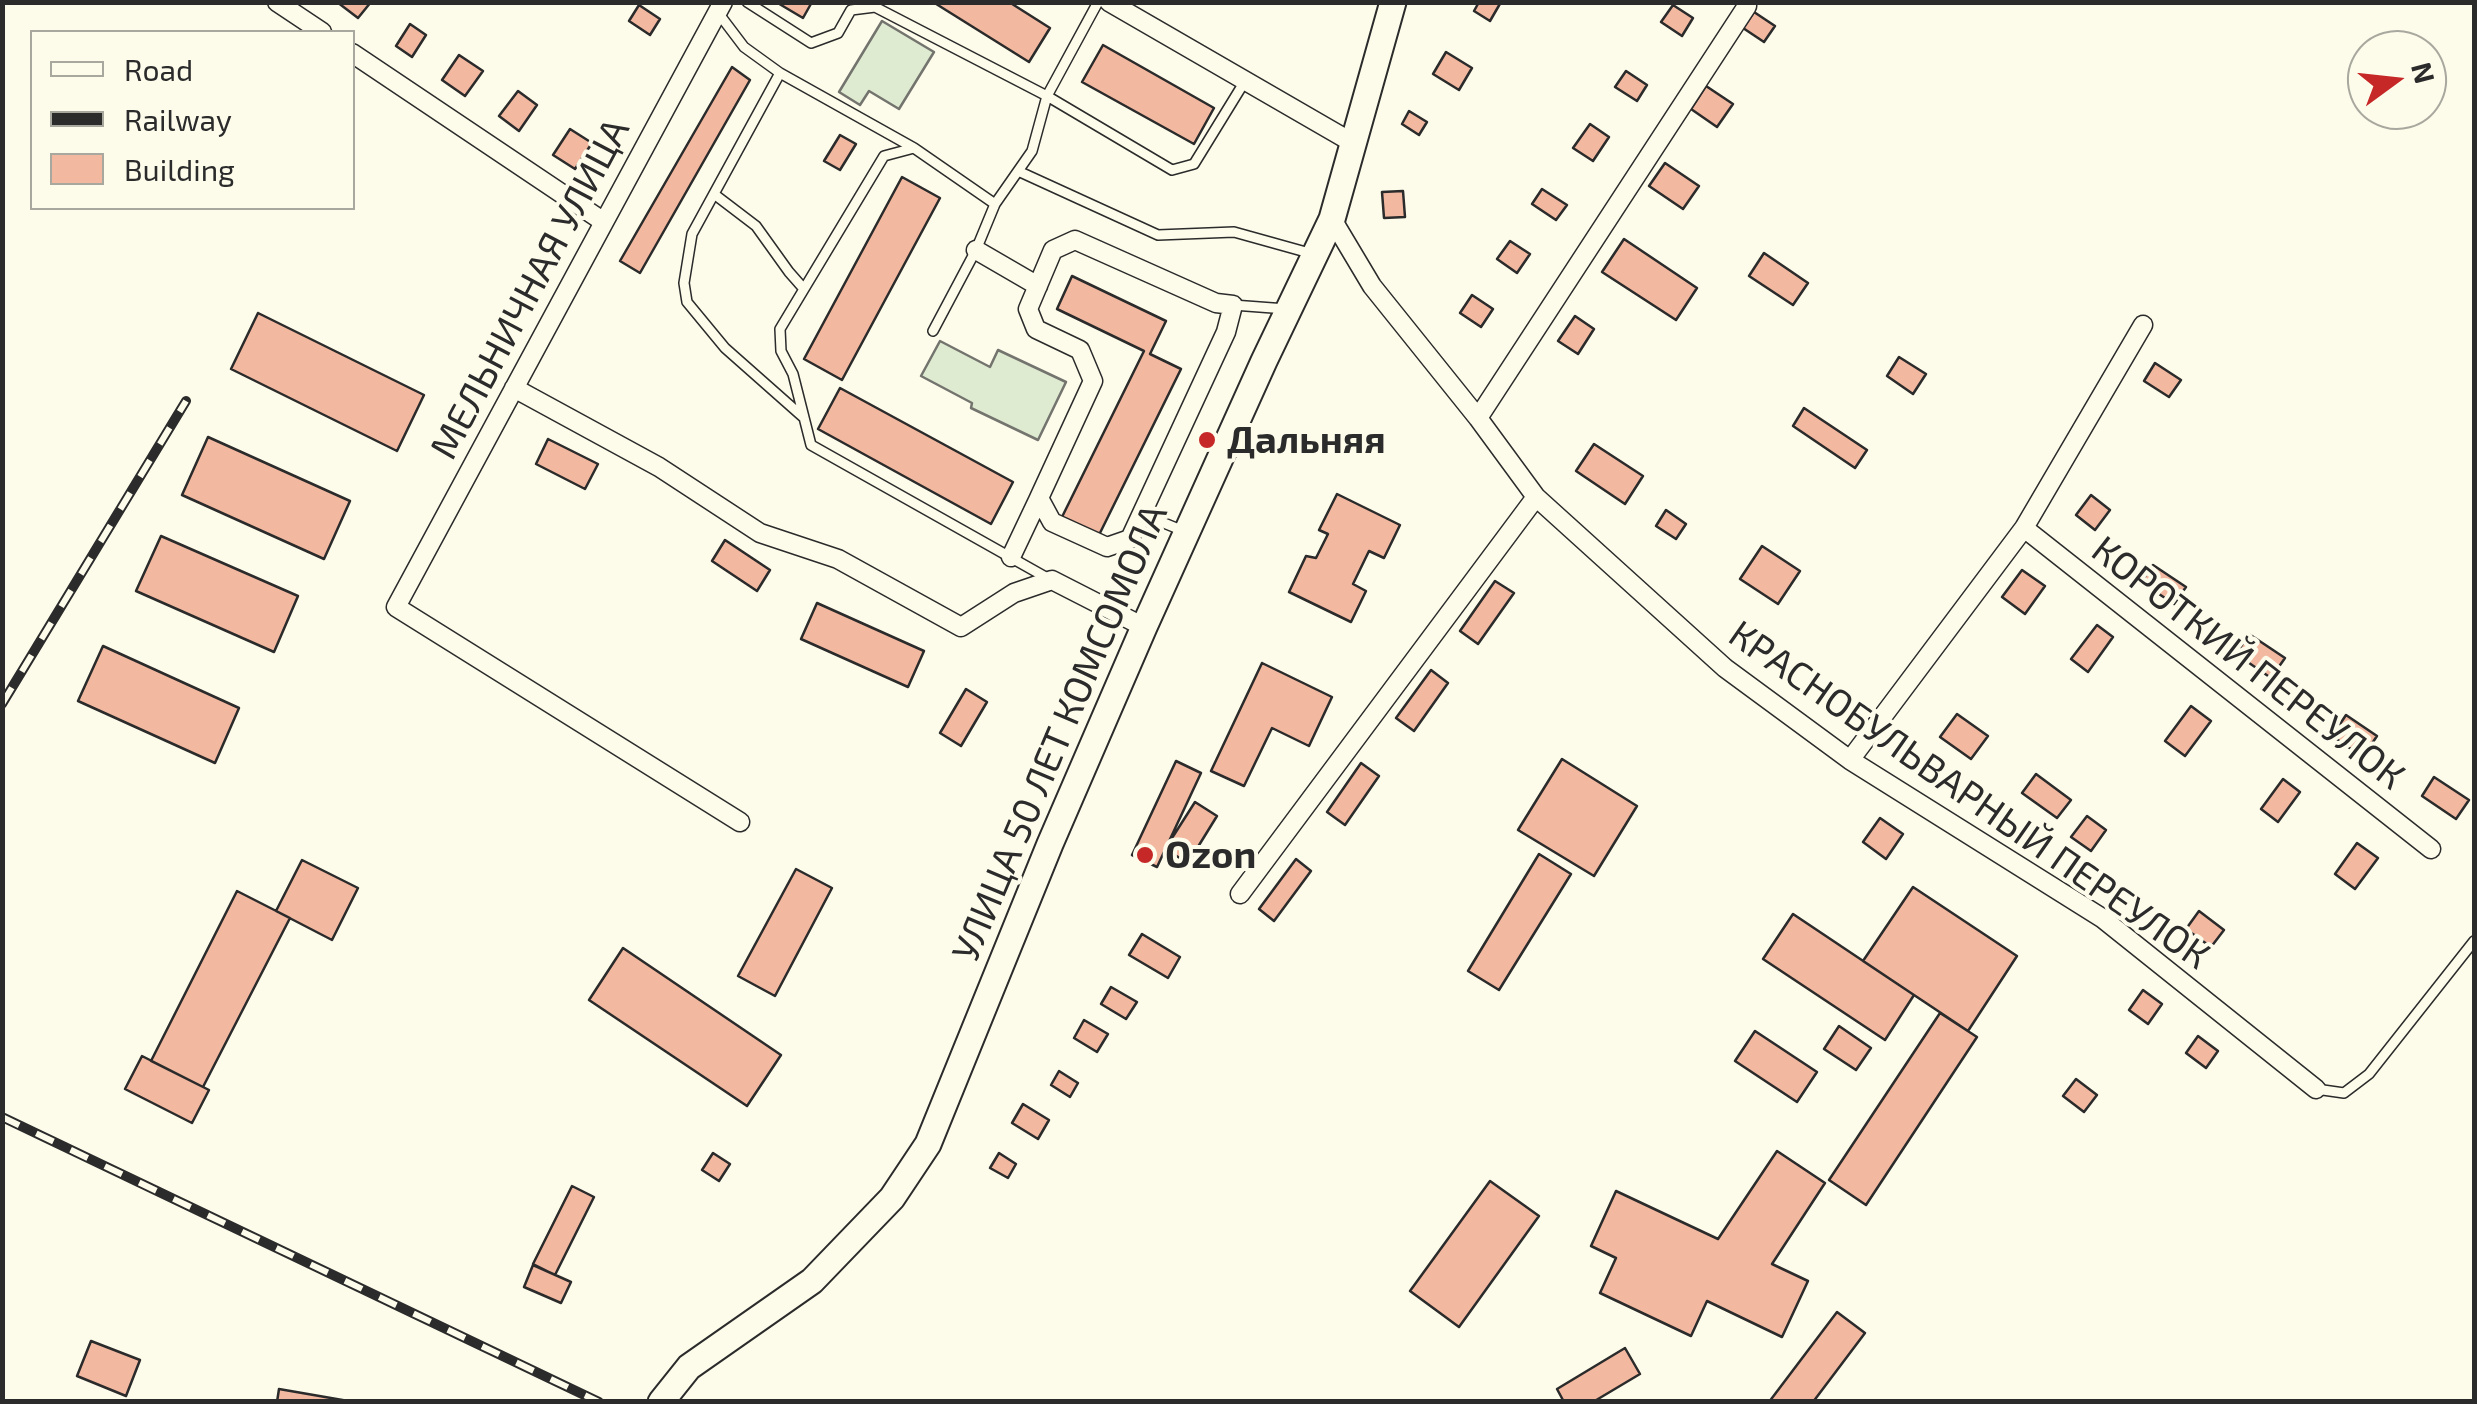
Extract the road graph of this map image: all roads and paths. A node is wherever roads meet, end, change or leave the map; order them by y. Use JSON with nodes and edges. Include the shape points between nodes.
{"nodes":[{"id":1,"x":277,"y":2,"type":"edge"},
{"id":2,"x":747,"y":2,"type":"edge"},
{"id":3,"x":1098,"y":2,"type":"edge"},
{"id":4,"x":1109,"y":2,"type":"edge"},
{"id":5,"x":1393,"y":2,"type":"edge"},
{"id":6,"x":714,"y":6,"type":"edge"},
{"id":7,"x":1748,"y":6,"type":"dead end"},
{"id":8,"x":319,"y":30,"type":"edge"},
{"id":9,"x":355,"y":55,"type":"edge"},
{"id":10,"x":780,"y":73,"type":"junction"},
{"id":11,"x":1245,"y":81,"type":"junction"},
{"id":12,"x":1047,"y":96,"type":"junction"},
{"id":13,"x":1354,"y":143,"type":"junction"},
{"id":14,"x":914,"y":148,"type":"junction"},
{"id":15,"x":1018,"y":171,"type":"junction"},
{"id":16,"x":714,"y":194,"type":"junction"},
{"id":17,"x":994,"y":204,"type":"junction"},
{"id":18,"x":1332,"y":219,"type":"junction"},
{"id":19,"x":604,"y":222,"type":"junction"},
{"id":20,"x":976,"y":250,"type":"junction"},
{"id":21,"x":1314,"y":255,"type":"junction"},
{"id":22,"x":1038,"y":286,"type":"junction"},
{"id":23,"x":804,"y":288,"type":"junction"},
{"id":24,"x":1233,"y":305,"type":"junction"},
{"id":25,"x":1288,"y":309,"type":"junction"},
{"id":26,"x":2143,"y":325,"type":"dead end"},
{"id":27,"x":933,"y":331,"type":"dead end"},
{"id":28,"x":514,"y":388,"type":"junction"},
{"id":29,"x":803,"y":417,"type":"junction"},
{"id":30,"x":1478,"y":418,"type":"junction"},
{"id":31,"x":1536,"y":497,"type":"junction"},
{"id":32,"x":1039,"y":498,"type":"junction"},
{"id":33,"x":1142,"y":514,"type":"junction"},
{"id":34,"x":2024,"y":528,"type":"junction"},
{"id":35,"x":1187,"y":532,"type":"junction"},
{"id":36,"x":1011,"y":556,"type":"junction"},
{"id":37,"x":1052,"y":580,"type":"junction"},
{"id":38,"x":1144,"y":627,"type":"junction"},
{"id":39,"x":1850,"y":760,"type":"junction"},
{"id":40,"x":740,"y":822,"type":"dead end"},
{"id":41,"x":2432,"y":849,"type":"dead end"},
{"id":42,"x":1240,"y":894,"type":"dead end"},
{"id":43,"x":2474,"y":941,"type":"edge"},
{"id":44,"x":2316,"y":1089,"type":"joint"},
{"id":45,"x":661,"y":1402,"type":"edge"}],
"edges":[{"from":1,"to":8,"type":"street"},
{"from":2,"to":12,"type":"lane","via":[[811,44],[838,34],[851,10],[875,7]]},
{"from":3,"to":12,"type":"lane"},
{"from":4,"to":11,"type":"street"},
{"from":5,"to":13,"type":"street","name":"УЛИЦА 50 ЛЕТ КОМСОМОЛА"},
{"from":6,"to":10,"type":"lane","via":[[744,47]]},
{"from":6,"to":19,"type":"street","name":"МЕЛЬНИЧНАЯ УЛИЦА"},
{"from":7,"to":30,"type":"street"},
{"from":9,"to":19,"type":"street"},
{"from":10,"to":14,"type":"lane"},
{"from":10,"to":16,"type":"lane"},
{"from":11,"to":12,"type":"lane","via":[[1194,164],[1172,170]]},
{"from":11,"to":13,"type":"street"},
{"from":12,"to":15,"type":"lane","via":[[1032,150]]},
{"from":13,"to":18,"type":"street","name":"УЛИЦА 50 ЛЕТ КОМСОМОЛА"},
{"from":14,"to":17,"type":"lane"},
{"from":14,"to":23,"type":"lane","via":[[884,156]]},
{"from":15,"to":17,"type":"lane"},
{"from":15,"to":21,"type":"lane","via":[[1158,234],[1234,232]]},
{"from":16,"to":23,"type":"lane","via":[[756,226]]},
{"from":16,"to":29,"type":"lane","via":[[692,234],[687,302],[725,348]]},
{"from":17,"to":20,"type":"lane"},
{"from":18,"to":21,"type":"street","name":"УЛИЦА 50 ЛЕТ КОМСОМОЛА"},
{"from":18,"to":30,"type":"street","name":"КРАСНОБУЛЬВАРНЫЙ ПЕРЕУЛОК","via":[[1372,286]]},
{"from":19,"to":28,"type":"street","name":"МЕЛЬНИЧНАЯ УЛИЦА"},
{"from":20,"to":22,"type":"street"},
{"from":20,"to":27,"type":"lane"},
{"from":21,"to":25,"type":"street","name":"УЛИЦА 50 ЛЕТ КОМСОМОЛА"},
{"from":22,"to":24,"type":"street","via":[[1054,250],[1075,240],[1216,304]]},
{"from":22,"to":32,"type":"street","via":[[1028,309],[1036,329],[1080,350],[1093,381]]},
{"from":23,"to":29,"type":"lane","via":[[780,329]]},
{"from":24,"to":25,"type":"lane"},
{"from":24,"to":33,"type":"street"},
{"from":25,"to":35,"type":"street","name":"УЛИЦА 50 ЛЕТ КОМСОМОЛА"},
{"from":26,"to":34,"type":"street"},
{"from":28,"to":37,"type":"street","via":[[660,468],[760,533],[838,559],[961,626],[1014,593]]},
{"from":28,"to":40,"type":"street","name":"МЕЛЬНИЧНАЯ УЛИЦА","via":[[396,607]]},
{"from":29,"to":36,"type":"lane","via":[[812,445]]},
{"from":30,"to":31,"type":"street","name":"КРАСНОБУЛЬВАРНЫЙ ПЕРЕУЛОК"},
{"from":31,"to":39,"type":"street","name":"КРАСНОБУЛЬВАРНЫЙ ПЕРЕУЛОК","via":[[1725,668]]},
{"from":31,"to":42,"type":"street"},
{"from":32,"to":33,"type":"street","via":[[1052,522],[1107,547],[1130,540]]},
{"from":32,"to":36,"type":"street"},
{"from":33,"to":35,"type":"lane"},
{"from":34,"to":39,"type":"street"},
{"from":34,"to":41,"type":"street","name":"КОРОТКИЙ ПЕРЕУЛОК"},
{"from":35,"to":38,"type":"street","name":"УЛИЦА 50 ЛЕТ КОМСОМОЛА"},
{"from":36,"to":37,"type":"lane"},
{"from":37,"to":38,"type":"street"},
{"from":38,"to":45,"type":"street","name":"УЛИЦА 50 ЛЕТ КОМСОМОЛА","via":[[928,1144],[892,1198],[812,1281],[689,1367]]},
{"from":39,"to":44,"type":"street","name":"КРАСНОБУЛЬВАРНЫЙ ПЕРЕУЛОК","via":[[2102,918]]},
{"from":43,"to":44,"type":"lane","via":[[2369,1074],[2344,1094]]}]}
